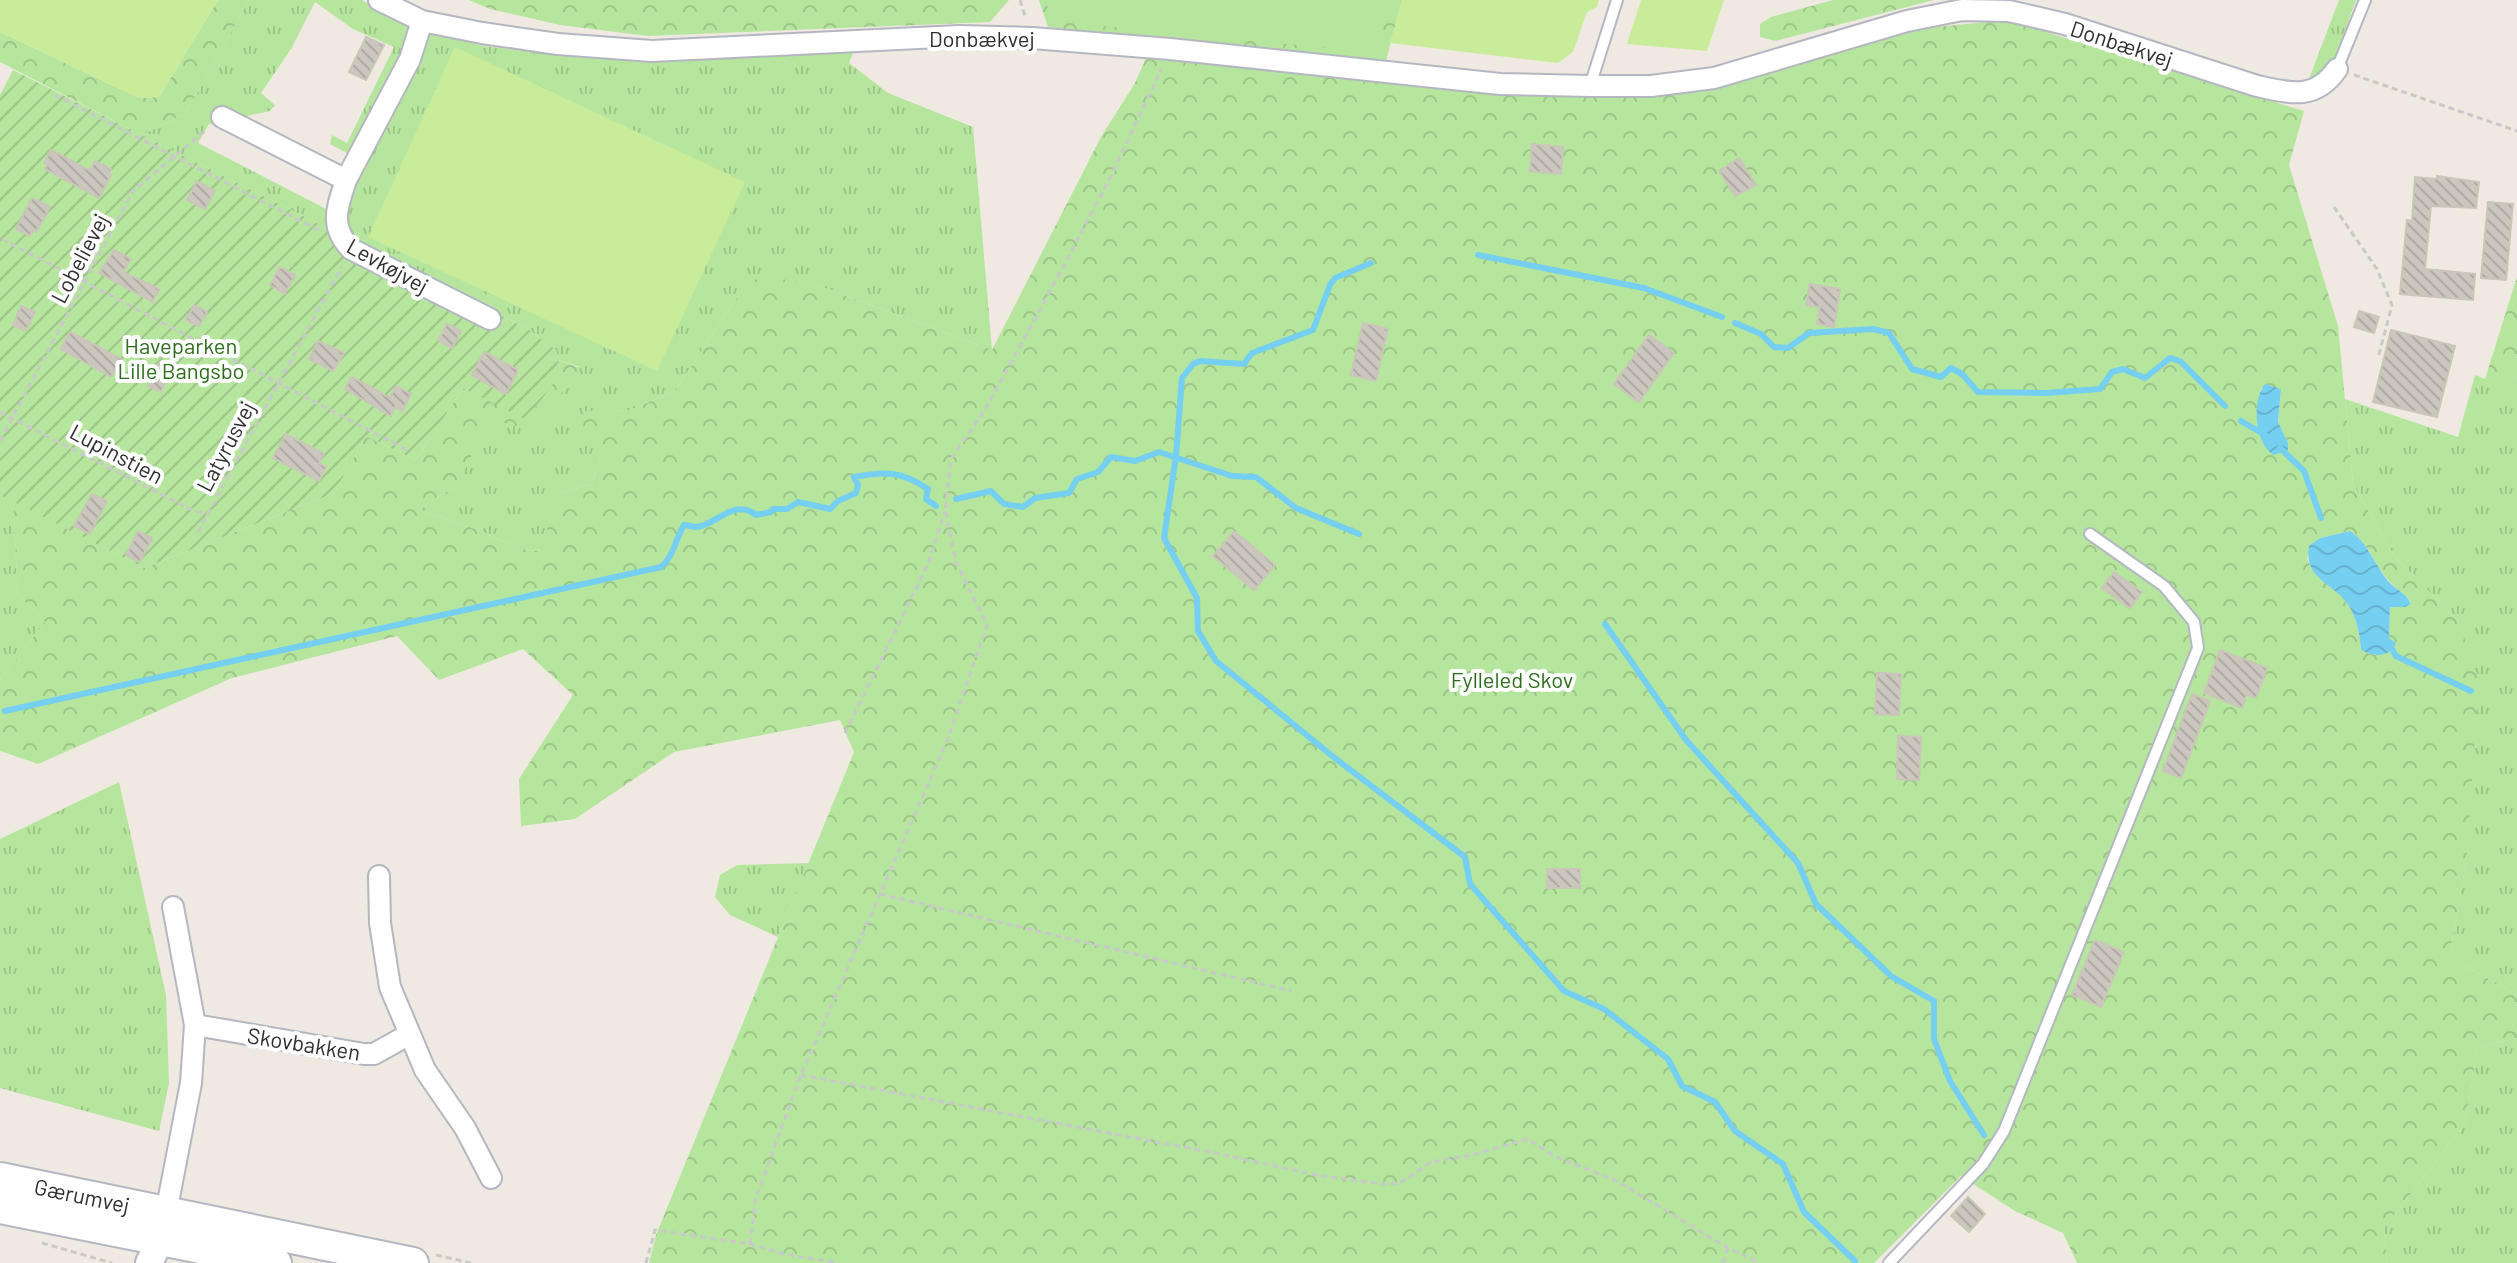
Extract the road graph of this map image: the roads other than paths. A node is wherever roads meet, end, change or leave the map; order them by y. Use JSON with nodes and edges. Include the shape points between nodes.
{"nodes":[{"id":1,"x":379,"y":0,"type":"edge"},
{"id":2,"x":1617,"y":0,"type":"edge"},
{"id":3,"x":2365,"y":0,"type":"edge"},
{"id":4,"x":422,"y":21,"type":"junction"},
{"id":5,"x":2337,"y":69,"type":"joint"},
{"id":6,"x":1590,"y":86,"type":"junction"},
{"id":7,"x":222,"y":117,"type":"road end"},
{"id":8,"x":346,"y":180,"type":"junction"},
{"id":9,"x":490,"y":319,"type":"dead end"},
{"id":10,"x":2090,"y":534,"type":"dead end"},
{"id":11,"x":379,"y":876,"type":"dead end"},
{"id":12,"x":173,"y":907,"type":"dead end"},
{"id":13,"x":195,"y":1025,"type":"junction"},
{"id":14,"x":408,"y":1035,"type":"junction"},
{"id":15,"x":0,"y":1178,"type":"edge"},
{"id":16,"x":491,"y":1178,"type":"dead end"},
{"id":17,"x":0,"y":1208,"type":"edge"},
{"id":18,"x":161,"y":1244,"type":"edge"},
{"id":19,"x":276,"y":1263,"type":"edge"},
{"id":20,"x":413,"y":1263,"type":"edge"},
{"id":21,"x":1889,"y":1263,"type":"edge"}],
"edges":[{"from":1,"to":4,"type":"street","name":"Donbækvej"},
{"from":2,"to":6,"type":"lane"},
{"from":3,"to":5,"type":"lane"},
{"from":4,"to":6,"type":"street","name":"Donbækvej","via":[[558,44],[652,51],[959,36],[1032,38],[1500,84]]},
{"from":4,"to":8,"type":"street","name":"Levkøjvej","via":[[410,59]]},
{"from":5,"to":6,"type":"street","name":"Donbækvej","via":[[2326,84],[2287,92],[2065,24],[2009,11],[1962,10],[1714,78]]},
{"from":7,"to":8,"type":"street"},
{"from":8,"to":9,"type":"street","name":"Levkøjvej","via":[[336,226],[346,244]]},
{"from":10,"to":21,"type":"lane","via":[[2164,586],[2194,622],[2198,648],[2004,1131],[1983,1164]]},
{"from":11,"to":14,"type":"street","via":[[390,987]]},
{"from":12,"to":13,"type":"street"},
{"from":13,"to":14,"type":"street","name":"Skovbakken","via":[[364,1054]]},
{"from":13,"to":18,"type":"street","via":[[191,1083]]},
{"from":14,"to":16,"type":"street"},
{"from":15,"to":18,"type":"main road","name":"Gærumvej"},
{"from":17,"to":18,"type":"main road","name":"Gærumvej"},
{"from":18,"to":19,"type":"main road"},
{"from":18,"to":20,"type":"main road"}]}
